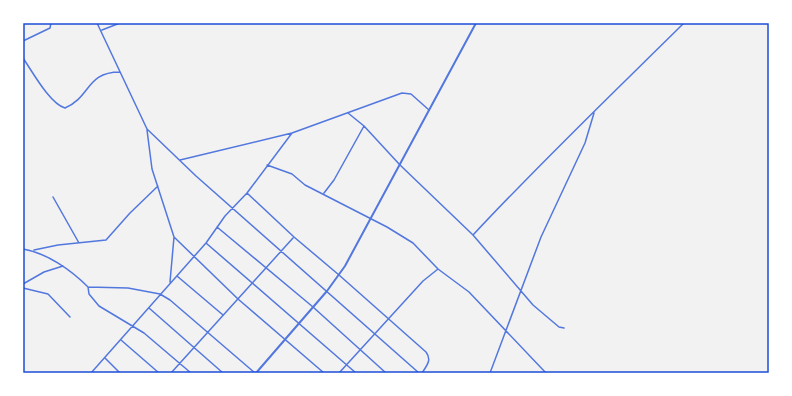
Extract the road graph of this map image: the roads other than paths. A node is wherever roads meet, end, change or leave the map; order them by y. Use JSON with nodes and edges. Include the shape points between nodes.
{"nodes":[{"id":1,"x":51,"y":23,"type":"edge"},
{"id":2,"x":97,"y":23,"type":"edge"},
{"id":3,"x":120,"y":23,"type":"edge"},
{"id":4,"x":476,"y":23,"type":"edge"},
{"id":5,"x":684,"y":23,"type":"edge"},
{"id":6,"x":102,"y":30,"type":"junction"},
{"id":7,"x":23,"y":41,"type":"edge"},
{"id":8,"x":23,"y":58,"type":"edge"},
{"id":9,"x":120,"y":72,"type":"junction"},
{"id":10,"x":429,"y":110,"type":"junction"},
{"id":11,"x":594,"y":112,"type":"junction"},
{"id":12,"x":348,"y":113,"type":"junction"},
{"id":13,"x":364,"y":126,"type":"junction"},
{"id":14,"x":147,"y":129,"type":"junction"},
{"id":15,"x":292,"y":132,"type":"junction"},
{"id":16,"x":180,"y":160,"type":"junction"},
{"id":17,"x":267,"y":165,"type":"junction"},
{"id":18,"x":400,"y":165,"type":"junction"},
{"id":19,"x":158,"y":186,"type":"junction"},
{"id":20,"x":247,"y":193,"type":"junction"},
{"id":21,"x":324,"y":194,"type":"junction"},
{"id":22,"x":53,"y":197,"type":"dead end"},
{"id":23,"x":232,"y":208,"type":"junction"},
{"id":24,"x":370,"y":218,"type":"junction"},
{"id":25,"x":217,"y":227,"type":"junction"},
{"id":26,"x":473,"y":235,"type":"junction"},
{"id":27,"x":174,"y":237,"type":"junction"},
{"id":28,"x":294,"y":237,"type":"junction"},
{"id":29,"x":79,"y":243,"type":"junction"},
{"id":30,"x":206,"y":243,"type":"junction"},
{"id":31,"x":23,"y":249,"type":"edge"},
{"id":32,"x":33,"y":250,"type":"junction"},
{"id":33,"x":280,"y":251,"type":"junction"},
{"id":34,"x":194,"y":258,"type":"junction"},
{"id":35,"x":63,"y":266,"type":"junction"},
{"id":36,"x":265,"y":268,"type":"junction"},
{"id":37,"x":438,"y":269,"type":"junction"},
{"id":38,"x":339,"y":274,"type":"junction"},
{"id":39,"x":176,"y":276,"type":"junction"},
{"id":40,"x":170,"y":282,"type":"junction"},
{"id":41,"x":23,"y":284,"type":"edge"},
{"id":42,"x":252,"y":284,"type":"junction"},
{"id":43,"x":88,"y":287,"type":"junction"},
{"id":44,"x":23,"y":288,"type":"edge"},
{"id":45,"x":521,"y":289,"type":"junction"},
{"id":46,"x":327,"y":290,"type":"junction"},
{"id":47,"x":160,"y":294,"type":"junction"},
{"id":48,"x":238,"y":300,"type":"junction"},
{"id":49,"x":313,"y":307,"type":"junction"},
{"id":50,"x":149,"y":308,"type":"junction"},
{"id":51,"x":223,"y":315,"type":"junction"},
{"id":52,"x":70,"y":317,"type":"dead end"},
{"id":53,"x":389,"y":320,"type":"junction"},
{"id":54,"x":299,"y":324,"type":"junction"},
{"id":55,"x":132,"y":326,"type":"junction"},
{"id":56,"x":564,"y":328,"type":"dead end"},
{"id":57,"x":506,"y":331,"type":"junction"},
{"id":58,"x":206,"y":332,"type":"junction"},
{"id":59,"x":375,"y":335,"type":"junction"},
{"id":60,"x":121,"y":340,"type":"junction"},
{"id":61,"x":284,"y":340,"type":"junction"},
{"id":62,"x":193,"y":348,"type":"junction"},
{"id":63,"x":361,"y":350,"type":"junction"},
{"id":64,"x":105,"y":358,"type":"junction"},
{"id":65,"x":180,"y":364,"type":"junction"},
{"id":66,"x":347,"y":365,"type":"junction"},
{"id":67,"x":91,"y":373,"type":"edge"},
{"id":68,"x":120,"y":373,"type":"edge"},
{"id":69,"x":159,"y":373,"type":"edge"},
{"id":70,"x":171,"y":373,"type":"edge"},
{"id":71,"x":191,"y":373,"type":"edge"},
{"id":72,"x":223,"y":373,"type":"edge"},
{"id":73,"x":256,"y":373,"type":"edge"},
{"id":74,"x":324,"y":373,"type":"edge"},
{"id":75,"x":339,"y":373,"type":"edge"},
{"id":76,"x":356,"y":373,"type":"edge"},
{"id":77,"x":386,"y":373,"type":"edge"},
{"id":78,"x":419,"y":373,"type":"edge"},
{"id":79,"x":422,"y":373,"type":"edge"},
{"id":80,"x":490,"y":373,"type":"edge"},
{"id":81,"x":546,"y":373,"type":"edge"}],
"edges":[{"from":1,"to":7,"type":"street","via":[[50,28]]},
{"from":2,"to":6,"type":"street"},
{"from":3,"to":6,"type":"street"},
{"from":4,"to":10,"type":"street"},
{"from":5,"to":11,"type":"street"},
{"from":6,"to":9,"type":"street"},
{"from":8,"to":9,"type":"street","via":[[44,89],[55,102],[65,108],[87,91],[97,77]]},
{"from":9,"to":14,"type":"street"},
{"from":10,"to":12,"type":"street","via":[[406,92]]},
{"from":10,"to":18,"type":"street"},
{"from":11,"to":26,"type":"street"},
{"from":11,"to":45,"type":"street","via":[[585,143],[541,237]]},
{"from":12,"to":13,"type":"street"},
{"from":12,"to":15,"type":"street"},
{"from":13,"to":18,"type":"street"},
{"from":13,"to":21,"type":"street"},
{"from":14,"to":16,"type":"street"},
{"from":14,"to":19,"type":"street","via":[[149,156]]},
{"from":15,"to":16,"type":"street"},
{"from":15,"to":17,"type":"street"},
{"from":16,"to":23,"type":"street"},
{"from":17,"to":20,"type":"street"},
{"from":17,"to":21,"type":"street","via":[[292,174],[305,185]]},
{"from":18,"to":24,"type":"street"},
{"from":18,"to":26,"type":"street"},
{"from":19,"to":27,"type":"street"},
{"from":19,"to":29,"type":"street","via":[[106,240]]},
{"from":20,"to":23,"type":"street"},
{"from":20,"to":28,"type":"street"},
{"from":21,"to":24,"type":"street"},
{"from":22,"to":29,"type":"street"},
{"from":23,"to":25,"type":"street"},
{"from":23,"to":33,"type":"street"},
{"from":24,"to":37,"type":"street","via":[[413,243]]},
{"from":24,"to":38,"type":"street"},
{"from":25,"to":30,"type":"street"},
{"from":25,"to":36,"type":"street"},
{"from":26,"to":45,"type":"street"},
{"from":27,"to":34,"type":"street"},
{"from":27,"to":40,"type":"street"},
{"from":28,"to":33,"type":"street"},
{"from":28,"to":38,"type":"street"},
{"from":29,"to":32,"type":"street"},
{"from":30,"to":34,"type":"street"},
{"from":30,"to":42,"type":"street"},
{"from":31,"to":32,"type":"street"},
{"from":32,"to":35,"type":"street"},
{"from":33,"to":36,"type":"street"},
{"from":33,"to":46,"type":"street"},
{"from":34,"to":39,"type":"street"},
{"from":34,"to":48,"type":"street"},
{"from":35,"to":41,"type":"street","via":[[44,272]]},
{"from":35,"to":43,"type":"street"},
{"from":36,"to":42,"type":"street"},
{"from":36,"to":49,"type":"street"},
{"from":37,"to":53,"type":"street"},
{"from":37,"to":57,"type":"street","via":[[469,292]]},
{"from":38,"to":46,"type":"street"},
{"from":38,"to":53,"type":"street"},
{"from":39,"to":40,"type":"street"},
{"from":39,"to":51,"type":"street"},
{"from":40,"to":47,"type":"street"},
{"from":42,"to":48,"type":"street"},
{"from":42,"to":54,"type":"street"},
{"from":43,"to":47,"type":"street","via":[[119,287]]},
{"from":43,"to":55,"type":"street","via":[[89,294],[99,306]]},
{"from":44,"to":52,"type":"street","via":[[48,294]]},
{"from":45,"to":56,"type":"street","via":[[533,305]]},
{"from":45,"to":57,"type":"street"},
{"from":46,"to":49,"type":"street"},
{"from":46,"to":59,"type":"street"},
{"from":47,"to":50,"type":"street"},
{"from":47,"to":58,"type":"street"},
{"from":48,"to":51,"type":"street"},
{"from":48,"to":61,"type":"street"},
{"from":49,"to":54,"type":"street"},
{"from":49,"to":63,"type":"street"},
{"from":50,"to":55,"type":"street"},
{"from":50,"to":62,"type":"street"},
{"from":51,"to":58,"type":"street"},
{"from":53,"to":59,"type":"street"},
{"from":53,"to":79,"type":"street","via":[[429,356],[429,362]]},
{"from":54,"to":61,"type":"street"},
{"from":54,"to":66,"type":"street"},
{"from":55,"to":60,"type":"street"},
{"from":55,"to":65,"type":"street"},
{"from":57,"to":80,"type":"street"},
{"from":57,"to":81,"type":"street"},
{"from":58,"to":62,"type":"street"},
{"from":58,"to":73,"type":"street"},
{"from":59,"to":63,"type":"street"},
{"from":59,"to":78,"type":"street"},
{"from":60,"to":64,"type":"street"},
{"from":60,"to":69,"type":"street"},
{"from":61,"to":73,"type":"street"},
{"from":61,"to":74,"type":"street"},
{"from":62,"to":65,"type":"street"},
{"from":62,"to":72,"type":"street"},
{"from":63,"to":66,"type":"street"},
{"from":63,"to":77,"type":"street"},
{"from":64,"to":67,"type":"street"},
{"from":64,"to":68,"type":"street"},
{"from":65,"to":70,"type":"street"},
{"from":65,"to":71,"type":"street"},
{"from":66,"to":75,"type":"street"},
{"from":66,"to":76,"type":"street"}]}
